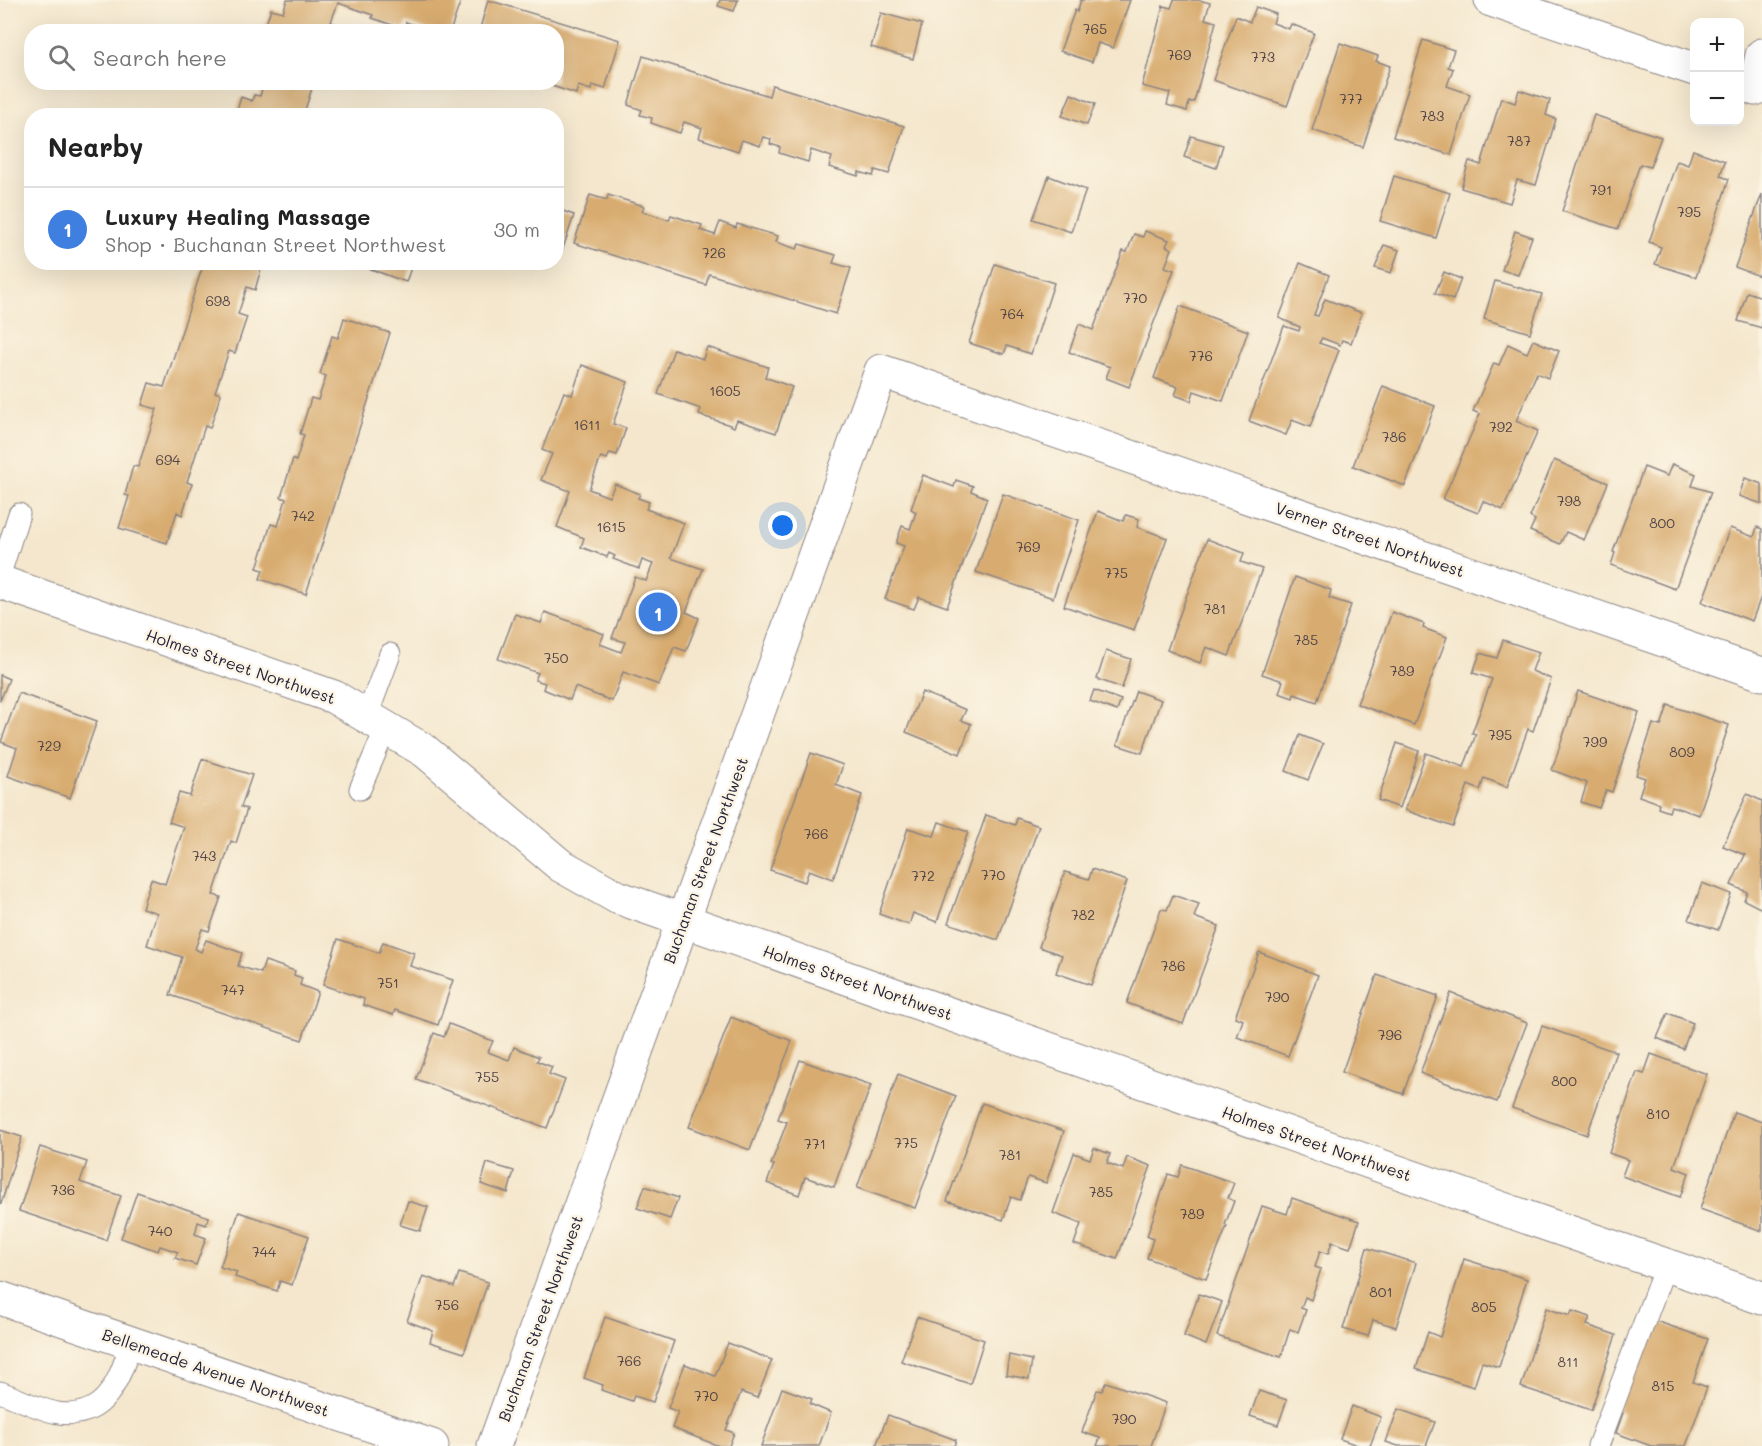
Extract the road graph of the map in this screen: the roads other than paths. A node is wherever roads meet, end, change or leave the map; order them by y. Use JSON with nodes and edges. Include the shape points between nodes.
{"nodes":[{"id":1,"x":1491,"y":0,"type":"edge"},
{"id":2,"x":1762,"y":55,"type":"edge"},
{"id":3,"x":1690,"y":67,"type":"edge"},
{"id":4,"x":1752,"y":89,"type":"edge"},
{"id":5,"x":978,"y":404,"type":"joint"},
{"id":6,"x":19,"y":514,"type":"dead end"},
{"id":7,"x":0,"y":574,"type":"edge"},
{"id":8,"x":0,"y":582,"type":"edge"},
{"id":9,"x":390,"y":654,"type":"dead end"},
{"id":10,"x":1762,"y":674,"type":"edge"},
{"id":11,"x":376,"y":722,"type":"junction"},
{"id":12,"x":360,"y":789,"type":"dead end"},
{"id":13,"x":683,"y":921,"type":"junction"},
{"id":14,"x":1665,"y":1264,"type":"junction"},
{"id":15,"x":0,"y":1298,"type":"edge"},
{"id":16,"x":1762,"y":1298,"type":"edge"},
{"id":17,"x":131,"y":1343,"type":"junction"},
{"id":18,"x":0,"y":1392,"type":"edge"},
{"id":19,"x":432,"y":1446,"type":"edge"},
{"id":20,"x":494,"y":1446,"type":"edge"},
{"id":21,"x":1598,"y":1446,"type":"edge"}],
"edges":[{"from":1,"to":3,"type":"street"},
{"from":2,"to":4,"type":"street"},
{"from":5,"to":10,"type":"street","name":"Verner Street Northwest"},
{"from":5,"to":13,"type":"street","name":"Buchanan Street Northwest","via":[[881,371]]},
{"from":6,"to":7,"type":"lane"},
{"from":8,"to":11,"type":"street","name":"Holmes Street Northwest","via":[[334,698]]},
{"from":9,"to":11,"type":"lane"},
{"from":11,"to":12,"type":"lane"},
{"from":11,"to":13,"type":"street","name":"Holmes Street Northwest","via":[[426,751],[560,865],[617,897]]},
{"from":13,"to":14,"type":"street","name":"Holmes Street Northwest"},
{"from":13,"to":20,"type":"street","name":"Buchanan Street Northwest"},
{"from":14,"to":16,"type":"street","name":"Holmes Street Northwest"},
{"from":14,"to":21,"type":"lane"},
{"from":15,"to":17,"type":"street","name":"Bellemeade Avenue Northwest"},
{"from":17,"to":18,"type":"lane","via":[[113,1388],[101,1403],[81,1413],[57,1413]]},
{"from":17,"to":19,"type":"street","name":"Bellemeade Avenue Northwest"}]}
